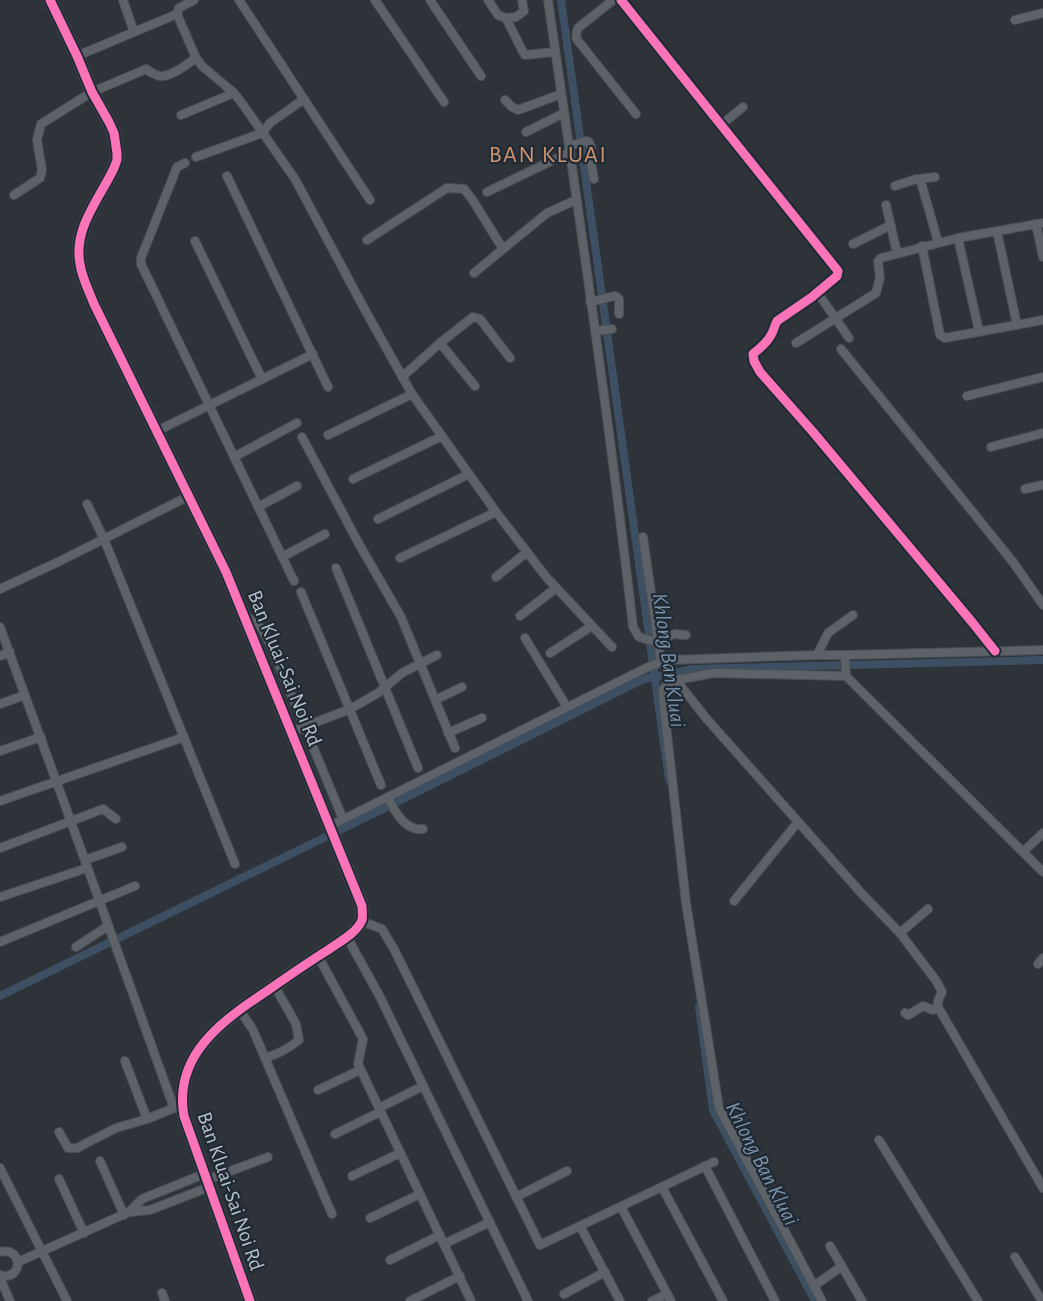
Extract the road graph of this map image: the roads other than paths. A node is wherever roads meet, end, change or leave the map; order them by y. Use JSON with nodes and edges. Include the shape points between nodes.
{"nodes":[{"id":1,"x":50,"y":0,"type":"edge"},
{"id":2,"x":123,"y":0,"type":"edge"},
{"id":3,"x":194,"y":0,"type":"edge"},
{"id":4,"x":239,"y":0,"type":"edge"},
{"id":5,"x":375,"y":0,"type":"edge"},
{"id":6,"x":430,"y":0,"type":"edge"},
{"id":7,"x":488,"y":0,"type":"edge"},
{"id":8,"x":522,"y":0,"type":"edge"},
{"id":9,"x":548,"y":0,"type":"edge"},
{"id":10,"x":613,"y":0,"type":"edge"},
{"id":11,"x":621,"y":0,"type":"edge"},
{"id":12,"x":177,"y":7,"type":"edge"},
{"id":13,"x":1043,"y":13,"type":"edge"},
{"id":14,"x":506,"y":18,"type":"junction"},
{"id":15,"x":1015,"y":20,"type":"dead end"},
{"id":16,"x":134,"y":32,"type":"junction"},
{"id":17,"x":555,"y":52,"type":"junction"},
{"id":18,"x":77,"y":56,"type":"junction"},
{"id":19,"x":196,"y":58,"type":"junction"},
{"id":20,"x":481,"y":76,"type":"dead end"},
{"id":21,"x":92,"y":92,"type":"junction"},
{"id":22,"x":234,"y":93,"type":"junction"},
{"id":23,"x":561,"y":94,"type":"junction"},
{"id":24,"x":304,"y":99,"type":"junction"},
{"id":25,"x":505,"y":100,"type":"dead end"},
{"id":26,"x":444,"y":102,"type":"dead end"},
{"id":27,"x":742,"y":107,"type":"dead end"},
{"id":28,"x":564,"y":112,"type":"junction"},
{"id":29,"x":636,"y":114,"type":"dead end"},
{"id":30,"x":180,"y":115,"type":"dead end"},
{"id":31,"x":721,"y":124,"type":"junction"},
{"id":32,"x":526,"y":132,"type":"dead end"},
{"id":33,"x":262,"y":133,"type":"junction"},
{"id":34,"x":571,"y":148,"type":"junction"},
{"id":35,"x":196,"y":157,"type":"dead end"},
{"id":36,"x":185,"y":163,"type":"dead end"},
{"id":37,"x":227,"y":176,"type":"dead end"},
{"id":38,"x":936,"y":177,"type":"dead end"},
{"id":39,"x":594,"y":179,"type":"dead end"},
{"id":40,"x":919,"y":179,"type":"junction"},
{"id":41,"x":895,"y":186,"type":"dead end"},
{"id":42,"x":487,"y":192,"type":"dead end"},
{"id":43,"x":14,"y":195,"type":"dead end"},
{"id":44,"x":576,"y":200,"type":"junction"},
{"id":45,"x":370,"y":201,"type":"dead end"},
{"id":46,"x":886,"y":205,"type":"dead end"},
{"id":47,"x":1039,"y":223,"type":"edge"},
{"id":48,"x":891,"y":225,"type":"junction"},
{"id":49,"x":998,"y":231,"type":"junction"},
{"id":50,"x":958,"y":238,"type":"junction"},
{"id":51,"x":367,"y":240,"type":"dead end"},
{"id":52,"x":195,"y":242,"type":"dead end"},
{"id":53,"x":938,"y":242,"type":"junction"},
{"id":54,"x":853,"y":244,"type":"dead end"},
{"id":55,"x":922,"y":246,"type":"junction"},
{"id":56,"x":502,"y":249,"type":"junction"},
{"id":57,"x":897,"y":253,"type":"junction"},
{"id":58,"x":1043,"y":257,"type":"edge"},
{"id":59,"x":474,"y":273,"type":"dead end"},
{"id":60,"x":822,"y":299,"type":"dead end"},
{"id":61,"x":592,"y":301,"type":"junction"},
{"id":62,"x":619,"y":314,"type":"dead end"},
{"id":63,"x":835,"y":319,"type":"junction"},
{"id":64,"x":1043,"y":320,"type":"edge"},
{"id":65,"x":1017,"y":325,"type":"junction"},
{"id":66,"x":610,"y":330,"type":"dead end"},
{"id":67,"x":596,"y":331,"type":"junction"},
{"id":68,"x":979,"y":331,"type":"junction"},
{"id":69,"x":849,"y":338,"type":"dead end"},
{"id":70,"x":440,"y":343,"type":"junction"},
{"id":71,"x":796,"y":343,"type":"dead end"},
{"id":72,"x":841,"y":349,"type":"dead end"},
{"id":73,"x":313,"y":354,"type":"junction"},
{"id":74,"x":510,"y":358,"type":"dead end"},
{"id":75,"x":402,"y":377,"type":"junction"},
{"id":76,"x":1043,"y":377,"type":"edge"},
{"id":77,"x":262,"y":380,"type":"junction"},
{"id":78,"x":475,"y":386,"type":"dead end"},
{"id":79,"x":328,"y":387,"type":"dead end"},
{"id":80,"x":412,"y":394,"type":"junction"},
{"id":81,"x":967,"y":396,"type":"dead end"},
{"id":82,"x":209,"y":406,"type":"junction"},
{"id":83,"x":297,"y":423,"type":"dead end"},
{"id":84,"x":157,"y":431,"type":"junction"},
{"id":85,"x":1043,"y":433,"type":"edge"},
{"id":86,"x":328,"y":435,"type":"dead end"},
{"id":87,"x":442,"y":436,"type":"junction"},
{"id":88,"x":302,"y":437,"type":"dead end"},
{"id":89,"x":991,"y":447,"type":"dead end"},
{"id":90,"x":234,"y":457,"type":"junction"},
{"id":91,"x":469,"y":474,"type":"junction"},
{"id":92,"x":353,"y":479,"type":"dead end"},
{"id":93,"x":1043,"y":485,"type":"edge"},
{"id":94,"x":297,"y":486,"type":"dead end"},
{"id":95,"x":1025,"y":489,"type":"dead end"},
{"id":96,"x":189,"y":496,"type":"junction"},
{"id":97,"x":87,"y":504,"type":"dead end"},
{"id":98,"x":258,"y":507,"type":"junction"},
{"id":99,"x":496,"y":512,"type":"junction"},
{"id":100,"x":378,"y":519,"type":"dead end"},
{"id":101,"x":325,"y":534,"type":"dead end"},
{"id":102,"x":644,"y":537,"type":"dead end"},
{"id":103,"x":105,"y":539,"type":"junction"},
{"id":104,"x":527,"y":552,"type":"junction"},
{"id":105,"x":282,"y":557,"type":"junction"},
{"id":106,"x":400,"y":558,"type":"dead end"},
{"id":107,"x":336,"y":568,"type":"dead end"},
{"id":108,"x":496,"y":577,"type":"dead end"},
{"id":109,"x":294,"y":581,"type":"dead end"},
{"id":110,"x":556,"y":588,"type":"junction"},
{"id":111,"x":1,"y":589,"type":"edge"},
{"id":112,"x":301,"y":592,"type":"dead end"},
{"id":113,"x":1043,"y":605,"type":"edge"},
{"id":114,"x":244,"y":614,"type":"junction"},
{"id":115,"x":853,"y":615,"type":"dead end"},
{"id":116,"x":520,"y":616,"type":"dead end"},
{"id":117,"x":592,"y":626,"type":"junction"},
{"id":118,"x":0,"y":627,"type":"edge"},
{"id":119,"x":686,"y":635,"type":"dead end"},
{"id":120,"x":525,"y":638,"type":"dead end"},
{"id":121,"x":655,"y":640,"type":"junction"},
{"id":122,"x":612,"y":647,"type":"dead end"},
{"id":123,"x":1043,"y":650,"type":"edge"},
{"id":124,"x":995,"y":651,"type":"junction"},
{"id":125,"x":10,"y":652,"type":"junction"},
{"id":126,"x":550,"y":653,"type":"dead end"},
{"id":127,"x":437,"y":655,"type":"dead end"},
{"id":128,"x":817,"y":655,"type":"junction"},
{"id":129,"x":0,"y":656,"type":"edge"},
{"id":130,"x":845,"y":657,"type":"junction"},
{"id":131,"x":659,"y":663,"type":"junction"},
{"id":132,"x":420,"y":664,"type":"junction"},
{"id":133,"x":846,"y":673,"type":"junction"},
{"id":134,"x":676,"y":680,"type":"junction"},
{"id":135,"x":385,"y":687,"type":"junction"},
{"id":136,"x":462,"y":687,"type":"dead end"},
{"id":137,"x":25,"y":695,"type":"junction"},
{"id":138,"x":435,"y":700,"type":"junction"},
{"id":139,"x":0,"y":704,"type":"edge"},
{"id":140,"x":567,"y":707,"type":"junction"},
{"id":141,"x":350,"y":709,"type":"junction"},
{"id":142,"x":482,"y":718,"type":"dead end"},
{"id":143,"x":305,"y":726,"type":"junction"},
{"id":144,"x":291,"y":732,"type":"junction"},
{"id":145,"x":448,"y":733,"type":"junction"},
{"id":146,"x":41,"y":737,"type":"junction"},
{"id":147,"x":184,"y":737,"type":"junction"},
{"id":148,"x":454,"y":748,"type":"dead end"},
{"id":149,"x":0,"y":752,"type":"edge"},
{"id":150,"x":418,"y":768,"type":"dead end"},
{"id":151,"x":57,"y":781,"type":"junction"},
{"id":152,"x":381,"y":785,"type":"dead end"},
{"id":153,"x":388,"y":798,"type":"junction"},
{"id":154,"x":0,"y":801,"type":"edge"},
{"id":155,"x":116,"y":819,"type":"dead end"},
{"id":156,"x":343,"y":819,"type":"junction"},
{"id":157,"x":72,"y":821,"type":"junction"},
{"id":158,"x":798,"y":822,"type":"junction"},
{"id":159,"x":423,"y":829,"type":"dead end"},
{"id":160,"x":332,"y":830,"type":"junction"},
{"id":161,"x":1043,"y":833,"type":"edge"},
{"id":162,"x":122,"y":847,"type":"dead end"},
{"id":163,"x":0,"y":848,"type":"edge"},
{"id":164,"x":1023,"y":852,"type":"junction"},
{"id":165,"x":86,"y":864,"type":"junction"},
{"id":166,"x":235,"y":864,"type":"dead end"},
{"id":167,"x":1043,"y":872,"type":"edge"},
{"id":168,"x":135,"y":886,"type":"dead end"},
{"id":169,"x":0,"y":897,"type":"edge"},
{"id":170,"x":99,"y":901,"type":"junction"},
{"id":171,"x":734,"y":901,"type":"dead end"},
{"id":172,"x":928,"y":909,"type":"dead end"},
{"id":173,"x":362,"y":921,"type":"junction"},
{"id":174,"x":108,"y":926,"type":"junction"},
{"id":175,"x":900,"y":933,"type":"junction"},
{"id":176,"x":346,"y":937,"type":"junction"},
{"id":177,"x":0,"y":942,"type":"edge"},
{"id":178,"x":76,"y":947,"type":"dead end"},
{"id":179,"x":318,"y":956,"type":"junction"},
{"id":180,"x":274,"y":985,"type":"junction"},
{"id":181,"x":939,"y":1007,"type":"junction"},
{"id":182,"x":239,"y":1010,"type":"junction"},
{"id":183,"x":905,"y":1013,"type":"dead end"},
{"id":184,"x":266,"y":1058,"type":"junction"},
{"id":185,"x":125,"y":1061,"type":"dead end"},
{"id":186,"x":360,"y":1070,"type":"junction"},
{"id":187,"x":423,"y":1086,"type":"junction"},
{"id":188,"x":318,"y":1090,"type":"dead end"},
{"id":189,"x":178,"y":1109,"type":"junction"},
{"id":190,"x":380,"y":1110,"type":"junction"},
{"id":191,"x":147,"y":1119,"type":"junction"},
{"id":192,"x":59,"y":1132,"type":"dead end"},
{"id":193,"x":335,"y":1134,"type":"dead end"},
{"id":194,"x":879,"y":1140,"type":"dead end"},
{"id":195,"x":400,"y":1153,"type":"junction"},
{"id":196,"x":268,"y":1157,"type":"dead end"},
{"id":197,"x":100,"y":1161,"type":"dead end"},
{"id":198,"x":714,"y":1162,"type":"dead end"},
{"id":199,"x":705,"y":1166,"type":"junction"},
{"id":200,"x":0,"y":1168,"type":"edge"},
{"id":201,"x":567,"y":1171,"type":"dead end"},
{"id":202,"x":352,"y":1176,"type":"dead end"},
{"id":203,"x":59,"y":1179,"type":"dead end"},
{"id":204,"x":207,"y":1180,"type":"junction"},
{"id":205,"x":662,"y":1187,"type":"junction"},
{"id":206,"x":1043,"y":1188,"type":"edge"},
{"id":207,"x":420,"y":1194,"type":"junction"},
{"id":208,"x":516,"y":1197,"type":"junction"},
{"id":209,"x":621,"y":1207,"type":"junction"},
{"id":210,"x":127,"y":1214,"type":"junction"},
{"id":211,"x":332,"y":1214,"type":"dead end"},
{"id":212,"x":370,"y":1218,"type":"dead end"},
{"id":213,"x":490,"y":1222,"type":"junction"},
{"id":214,"x":580,"y":1226,"type":"junction"},
{"id":215,"x":84,"y":1233,"type":"junction"},
{"id":216,"x":440,"y":1235,"type":"junction"},
{"id":217,"x":444,"y":1244,"type":"junction"},
{"id":218,"x":830,"y":1246,"type":"dead end"},
{"id":219,"x":42,"y":1251,"type":"junction"},
{"id":220,"x":0,"y":1252,"type":"edge"},
{"id":221,"x":1015,"y":1257,"type":"dead end"},
{"id":222,"x":390,"y":1260,"type":"dead end"},
{"id":223,"x":18,"y":1262,"type":"junction"},
{"id":224,"x":842,"y":1266,"type":"junction"},
{"id":225,"x":604,"y":1272,"type":"junction"},
{"id":226,"x":460,"y":1276,"type":"junction"},
{"id":227,"x":0,"y":1277,"type":"edge"},
{"id":228,"x":814,"y":1286,"type":"junction"},
{"id":229,"x":564,"y":1294,"type":"dead end"},
{"id":230,"x":669,"y":1297,"type":"edge"},
{"id":231,"x":10,"y":1301,"type":"edge"},
{"id":232,"x":67,"y":1301,"type":"edge"},
{"id":233,"x":250,"y":1301,"type":"edge"},
{"id":234,"x":410,"y":1301,"type":"edge"},
{"id":235,"x":471,"y":1301,"type":"edge"},
{"id":236,"x":528,"y":1301,"type":"edge"},
{"id":237,"x":620,"y":1301,"type":"edge"},
{"id":238,"x":652,"y":1301,"type":"edge"},
{"id":239,"x":723,"y":1301,"type":"edge"},
{"id":240,"x":776,"y":1301,"type":"edge"},
{"id":241,"x":822,"y":1301,"type":"edge"},
{"id":242,"x":862,"y":1301,"type":"edge"},
{"id":243,"x":978,"y":1301,"type":"edge"},
{"id":244,"x":1042,"y":1301,"type":"edge"}],
"edges":[{"from":1,"to":18,"type":"street","name":"Ban Kluai-Sai Noi Rd"},
{"from":2,"to":16,"type":"street"},
{"from":3,"to":12,"type":"street"},
{"from":4,"to":24,"type":"street"},
{"from":5,"to":26,"type":"street"},
{"from":6,"to":20,"type":"street"},
{"from":7,"to":14,"type":"street","via":[[498,15]]},
{"from":8,"to":14,"type":"street","via":[[524,11]]},
{"from":9,"to":17,"type":"street"},
{"from":10,"to":29,"type":"street","via":[[578,28],[576,39]]},
{"from":11,"to":31,"type":"street"},
{"from":12,"to":16,"type":"street"},
{"from":12,"to":19,"type":"street"},
{"from":13,"to":15,"type":"street"},
{"from":14,"to":17,"type":"street","via":[[525,55]]},
{"from":16,"to":18,"type":"street"},
{"from":17,"to":23,"type":"street"},
{"from":18,"to":21,"type":"street","name":"Ban Kluai-Sai Noi Rd"},
{"from":19,"to":21,"type":"street","via":[[172,73],[162,76],[146,69]]},
{"from":19,"to":22,"type":"street"},
{"from":21,"to":43,"type":"street","via":[[41,124],[37,140],[40,178]]},
{"from":21,"to":84,"type":"street","name":"Ban Kluai-Sai Noi Rd","via":[[114,133],[117,160],[82,231],[78,255],[94,304]]},
{"from":22,"to":30,"type":"street"},
{"from":22,"to":33,"type":"street"},
{"from":23,"to":25,"type":"street","via":[[518,111]]},
{"from":23,"to":28,"type":"street"},
{"from":24,"to":33,"type":"street"},
{"from":24,"to":45,"type":"street"},
{"from":27,"to":31,"type":"street"},
{"from":28,"to":32,"type":"street"},
{"from":28,"to":34,"type":"street"},
{"from":31,"to":124,"type":"street","via":[[838,271],[812,297],[777,321],[766,342],[753,354],[754,361]]},
{"from":33,"to":35,"type":"street"},
{"from":33,"to":75,"type":"street","via":[[295,179]]},
{"from":34,"to":39,"type":"street","via":[[589,142]]},
{"from":34,"to":42,"type":"street"},
{"from":34,"to":44,"type":"street"},
{"from":36,"to":82,"type":"street","via":[[177,167],[141,261]]},
{"from":37,"to":73,"type":"street"},
{"from":38,"to":40,"type":"street"},
{"from":40,"to":41,"type":"street"},
{"from":40,"to":53,"type":"street"},
{"from":44,"to":56,"type":"street","via":[[547,213]]},
{"from":44,"to":61,"type":"street"},
{"from":46,"to":48,"type":"street"},
{"from":47,"to":49,"type":"street"},
{"from":47,"to":58,"type":"street"},
{"from":48,"to":54,"type":"street"},
{"from":48,"to":57,"type":"street"},
{"from":49,"to":50,"type":"street"},
{"from":49,"to":65,"type":"street"},
{"from":50,"to":53,"type":"street"},
{"from":50,"to":68,"type":"street"},
{"from":51,"to":56,"type":"street","via":[[447,188],[457,188],[464,189],[472,199]]},
{"from":52,"to":77,"type":"street"},
{"from":53,"to":55,"type":"street"},
{"from":55,"to":57,"type":"street"},
{"from":55,"to":68,"type":"street","via":[[940,335],[945,338]]},
{"from":56,"to":59,"type":"street"},
{"from":57,"to":63,"type":"street","via":[[879,259],[876,293]]},
{"from":60,"to":63,"type":"street"},
{"from":61,"to":62,"type":"street","via":[[614,296],[619,299]]},
{"from":61,"to":67,"type":"street"},
{"from":63,"to":69,"type":"street"},
{"from":63,"to":71,"type":"street"},
{"from":64,"to":65,"type":"street"},
{"from":65,"to":68,"type":"street"},
{"from":66,"to":67,"type":"street"},
{"from":67,"to":121,"type":"street","via":[[633,627],[639,637]]},
{"from":70,"to":74,"type":"street","via":[[477,317]]},
{"from":70,"to":75,"type":"street"},
{"from":70,"to":78,"type":"street"},
{"from":72,"to":113,"type":"street","via":[[1013,562]]},
{"from":73,"to":77,"type":"street"},
{"from":73,"to":79,"type":"street"},
{"from":75,"to":80,"type":"street"},
{"from":76,"to":81,"type":"street"},
{"from":77,"to":82,"type":"street"},
{"from":80,"to":86,"type":"street"},
{"from":80,"to":87,"type":"street"},
{"from":82,"to":84,"type":"street"},
{"from":82,"to":90,"type":"street"},
{"from":83,"to":90,"type":"street"},
{"from":84,"to":96,"type":"street","name":"Ban Kluai-Sai Noi Rd"},
{"from":85,"to":89,"type":"street"},
{"from":87,"to":91,"type":"street"},
{"from":87,"to":92,"type":"street"},
{"from":88,"to":132,"type":"street","via":[[401,617]]},
{"from":90,"to":98,"type":"street"},
{"from":91,"to":99,"type":"street"},
{"from":91,"to":100,"type":"street"},
{"from":93,"to":95,"type":"street"},
{"from":94,"to":98,"type":"street"},
{"from":96,"to":103,"type":"street"},
{"from":96,"to":114,"type":"street","name":"Ban Kluai-Sai Noi Rd"},
{"from":97,"to":103,"type":"street"},
{"from":98,"to":105,"type":"street"},
{"from":99,"to":104,"type":"street"},
{"from":99,"to":106,"type":"street"},
{"from":101,"to":105,"type":"street"},
{"from":102,"to":121,"type":"street"},
{"from":103,"to":111,"type":"street"},
{"from":103,"to":147,"type":"street"},
{"from":104,"to":108,"type":"street"},
{"from":104,"to":110,"type":"street"},
{"from":105,"to":109,"type":"street"},
{"from":107,"to":135,"type":"street"},
{"from":110,"to":116,"type":"street"},
{"from":110,"to":117,"type":"street"},
{"from":112,"to":141,"type":"street"},
{"from":114,"to":143,"type":"street","via":[[262,628]]},
{"from":114,"to":144,"type":"street","name":"Ban Kluai-Sai Noi Rd"},
{"from":115,"to":128,"type":"street","via":[[828,633]]},
{"from":117,"to":122,"type":"street"},
{"from":117,"to":126,"type":"street"},
{"from":118,"to":125,"type":"street"},
{"from":119,"to":121,"type":"street"},
{"from":120,"to":140,"type":"street"},
{"from":121,"to":131,"type":"street"},
{"from":123,"to":124,"type":"street"},
{"from":124,"to":130,"type":"street"},
{"from":125,"to":129,"type":"street"},
{"from":125,"to":137,"type":"street"},
{"from":127,"to":132,"type":"street"},
{"from":128,"to":130,"type":"street"},
{"from":128,"to":131,"type":"street"},
{"from":130,"to":133,"type":"street"},
{"from":131,"to":140,"type":"street"},
{"from":132,"to":135,"type":"street"},
{"from":132,"to":138,"type":"street"},
{"from":133,"to":134,"type":"street","via":[[714,673]]},
{"from":133,"to":164,"type":"street"},
{"from":134,"to":158,"type":"street"},
{"from":134,"to":228,"type":"street","via":[[668,683],[663,698],[686,903],[719,1108]]},
{"from":135,"to":141,"type":"street"},
{"from":135,"to":150,"type":"street"},
{"from":136,"to":138,"type":"street"},
{"from":137,"to":139,"type":"street"},
{"from":137,"to":146,"type":"street"},
{"from":138,"to":145,"type":"street"},
{"from":140,"to":153,"type":"street"},
{"from":141,"to":143,"type":"street"},
{"from":141,"to":152,"type":"street"},
{"from":142,"to":145,"type":"street"},
{"from":143,"to":144,"type":"street"},
{"from":143,"to":156,"type":"street"},
{"from":144,"to":160,"type":"street","name":"Ban Kluai-Sai Noi Rd"},
{"from":145,"to":148,"type":"street"},
{"from":146,"to":149,"type":"street"},
{"from":146,"to":151,"type":"street"},
{"from":147,"to":151,"type":"street"},
{"from":147,"to":166,"type":"street"},
{"from":151,"to":154,"type":"street"},
{"from":151,"to":157,"type":"street"},
{"from":153,"to":156,"type":"street"},
{"from":153,"to":159,"type":"street","via":[[409,826]]},
{"from":155,"to":157,"type":"street","via":[[103,809]]},
{"from":156,"to":160,"type":"street"},
{"from":157,"to":163,"type":"street"},
{"from":157,"to":165,"type":"street"},
{"from":158,"to":171,"type":"street"},
{"from":158,"to":175,"type":"street"},
{"from":160,"to":173,"type":"street","name":"Ban Kluai-Sai Noi Rd","via":[[362,906]]},
{"from":161,"to":164,"type":"street"},
{"from":162,"to":165,"type":"street"},
{"from":164,"to":167,"type":"street"},
{"from":165,"to":169,"type":"street"},
{"from":165,"to":170,"type":"street"},
{"from":168,"to":170,"type":"street"},
{"from":170,"to":174,"type":"street"},
{"from":170,"to":177,"type":"street"},
{"from":172,"to":175,"type":"street"},
{"from":173,"to":176,"type":"street","name":"Ban Kluai-Sai Noi Rd"},
{"from":173,"to":208,"type":"street","via":[[382,929],[395,951]]},
{"from":174,"to":178,"type":"street"},
{"from":174,"to":189,"type":"street"},
{"from":175,"to":181,"type":"street","via":[[940,987]]},
{"from":176,"to":179,"type":"street","name":"Ban Kluai-Sai Noi Rd"},
{"from":176,"to":187,"type":"street"},
{"from":179,"to":180,"type":"street","name":"Ban Kluai-Sai Noi Rd"},
{"from":179,"to":186,"type":"street","via":[[363,1039]]},
{"from":180,"to":182,"type":"street","name":"Ban Kluai-Sai Noi Rd"},
{"from":180,"to":184,"type":"street","via":[[296,1024],[298,1040],[278,1055]]},
{"from":181,"to":183,"type":"street","via":[[933,1010],[923,1006]]},
{"from":181,"to":206,"type":"street"},
{"from":182,"to":184,"type":"street"},
{"from":182,"to":189,"type":"street","name":"Ban Kluai-Sai Noi Rd","via":[[213,1031],[194,1057]]},
{"from":184,"to":211,"type":"street"},
{"from":185,"to":191,"type":"street"},
{"from":186,"to":188,"type":"street"},
{"from":186,"to":190,"type":"street"},
{"from":187,"to":190,"type":"street"},
{"from":187,"to":213,"type":"street"},
{"from":189,"to":191,"type":"street"},
{"from":189,"to":204,"type":"street","name":"Ban Kluai-Sai Noi Rd"},
{"from":190,"to":193,"type":"street"},
{"from":190,"to":195,"type":"street"},
{"from":191,"to":192,"type":"street","via":[[116,1128],[72,1149]]},
{"from":194,"to":243,"type":"street"},
{"from":195,"to":202,"type":"street"},
{"from":195,"to":207,"type":"street"},
{"from":196,"to":204,"type":"street"},
{"from":197,"to":210,"type":"street"},
{"from":198,"to":199,"type":"street"},
{"from":199,"to":205,"type":"street"},
{"from":199,"to":240,"type":"street"},
{"from":200,"to":219,"type":"street"},
{"from":201,"to":208,"type":"street"},
{"from":203,"to":215,"type":"street"},
{"from":204,"to":210,"type":"street","via":[[150,1210]]},
{"from":204,"to":210,"type":"street","via":[[142,1199]]},
{"from":204,"to":233,"type":"street","name":"Ban Kluai-Sai Noi Rd"},
{"from":205,"to":209,"type":"street"},
{"from":205,"to":239,"type":"street"},
{"from":207,"to":212,"type":"street"},
{"from":207,"to":216,"type":"street"},
{"from":208,"to":214,"type":"street","via":[[540,1245]]},
{"from":209,"to":214,"type":"street"},
{"from":209,"to":230,"type":"street"},
{"from":210,"to":215,"type":"street"},
{"from":213,"to":217,"type":"street"},
{"from":213,"to":236,"type":"street"},
{"from":214,"to":225,"type":"street"},
{"from":215,"to":219,"type":"street"},
{"from":216,"to":217,"type":"street"},
{"from":216,"to":222,"type":"street"},
{"from":217,"to":226,"type":"street"},
{"from":218,"to":224,"type":"street"},
{"from":219,"to":223,"type":"street"},
{"from":219,"to":232,"type":"street"},
{"from":220,"to":223,"type":"street","via":[[12,1252]]},
{"from":221,"to":244,"type":"street"},
{"from":223,"to":227,"type":"street","via":[[11,1275]]},
{"from":224,"to":228,"type":"street"},
{"from":224,"to":242,"type":"street"},
{"from":225,"to":229,"type":"street"},
{"from":225,"to":237,"type":"street"},
{"from":226,"to":234,"type":"street"},
{"from":226,"to":235,"type":"street"},
{"from":227,"to":231,"type":"street"},
{"from":228,"to":241,"type":"street"},
{"from":230,"to":238,"type":"street"}]}
